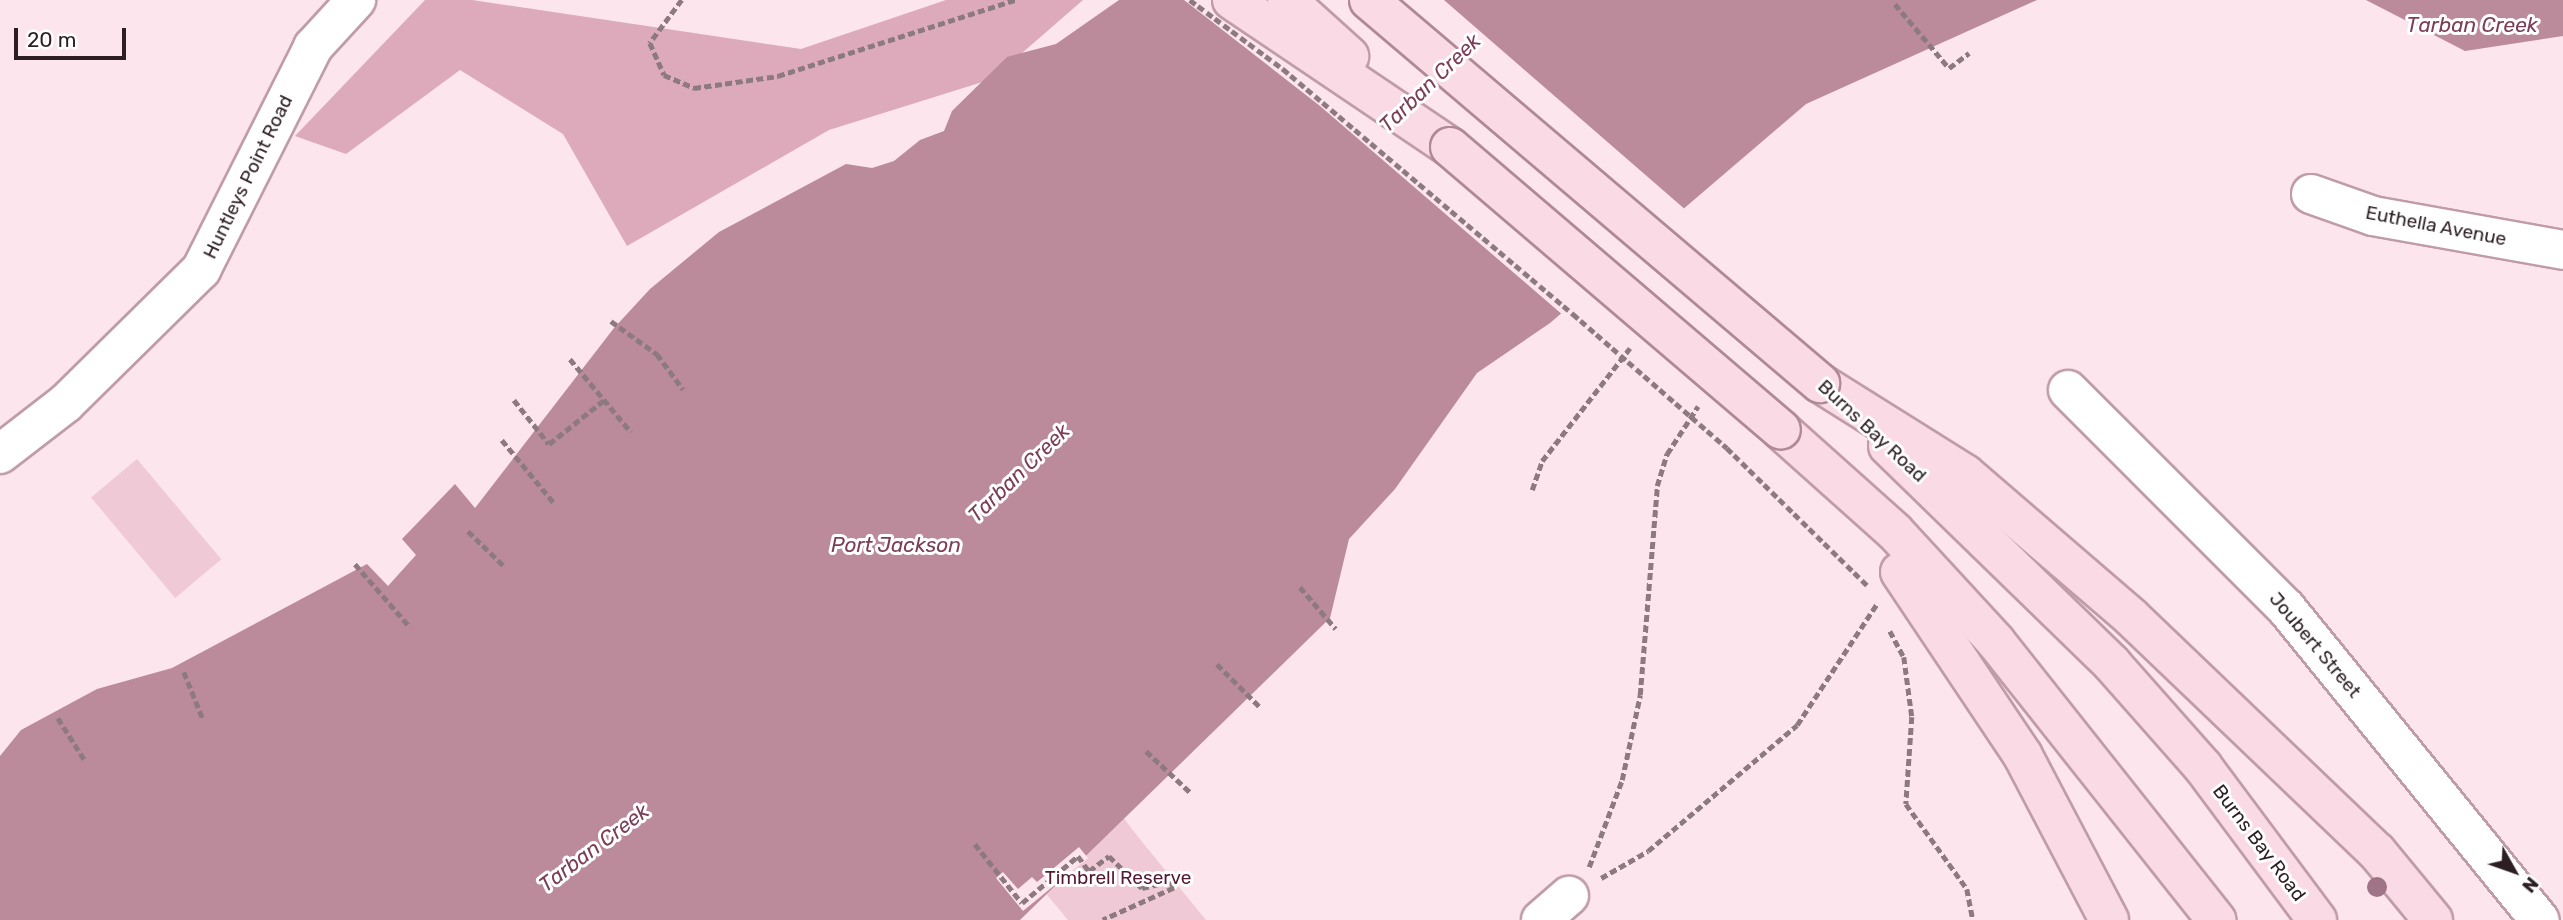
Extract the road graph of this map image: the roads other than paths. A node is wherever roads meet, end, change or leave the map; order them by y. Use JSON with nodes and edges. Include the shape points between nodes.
{"nodes":[{"id":1,"x":356,"y":0,"type":"edge"},
{"id":2,"x":1232,"y":0,"type":"edge"},
{"id":3,"x":1287,"y":0,"type":"edge"},
{"id":4,"x":1369,"y":0,"type":"edge"},
{"id":5,"x":1450,"y":147,"type":"junction"},
{"id":6,"x":2311,"y":194,"type":"dead end"},
{"id":7,"x":2563,"y":250,"type":"edge"},
{"id":8,"x":1820,"y":383,"type":"junction"},
{"id":9,"x":2068,"y":390,"type":"dead end"},
{"id":10,"x":1781,"y":430,"type":"junction"},
{"id":11,"x":0,"y":454,"type":"edge"},
{"id":12,"x":2109,"y":920,"type":"edge"},
{"id":13,"x":2216,"y":920,"type":"edge"},
{"id":14,"x":2316,"y":920,"type":"edge"},
{"id":15,"x":2433,"y":920,"type":"edge"},
{"id":16,"x":2540,"y":920,"type":"edge"}],
"edges":[{"from":1,"to":11,"type":"street","name":"Huntleys Point Road","via":[[313,47],[201,270],[66,403]]},
{"from":2,"to":5,"type":"main road"},
{"from":3,"to":5,"type":"main road"},
{"from":4,"to":8,"type":"main road","name":"Burns Bay Road","bridge":true},
{"from":5,"to":10,"type":"main road","bridge":true},
{"from":6,"to":7,"type":"street","name":"Euthella Avenue","via":[[2373,216]]},
{"from":8,"to":14,"type":"main road","name":"Burns Bay Road","via":[[2027,575],[2112,664],[2203,767]]},
{"from":8,"to":15,"type":"main road","via":[[1965,474],[2120,608],[2367,842]]},
{"from":9,"to":16,"type":"street","name":"Joubert Street","via":[[2286,608]]},
{"from":10,"to":12,"type":"main road","via":[[1926,603],[2023,756]]},
{"from":10,"to":13,"type":"main road","via":[[1895,532],[1996,642]]}]}
